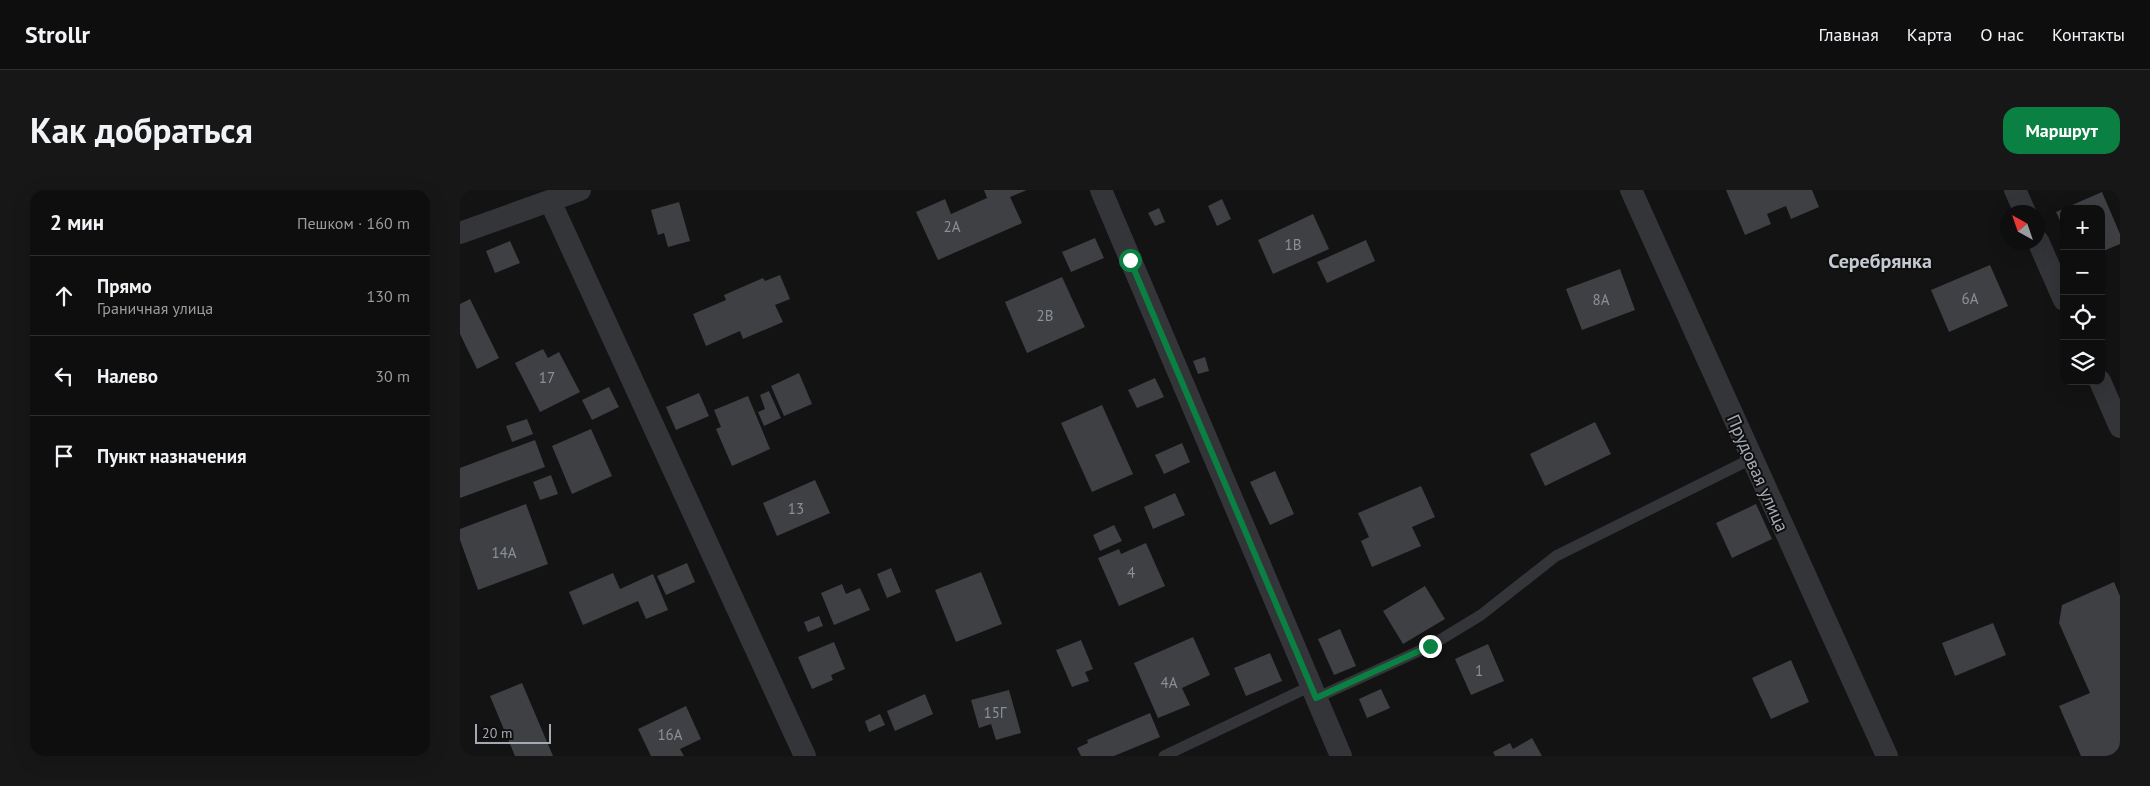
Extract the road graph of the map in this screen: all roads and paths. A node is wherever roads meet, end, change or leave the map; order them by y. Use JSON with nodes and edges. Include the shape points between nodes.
{"nodes":[{"id":1,"x":580,"y":190,"type":"edge"},
{"id":2,"x":1101,"y":190,"type":"edge"},
{"id":3,"x":1632,"y":190,"type":"edge"},
{"id":4,"x":2015,"y":190,"type":"edge"},
{"id":5,"x":550,"y":200,"type":"junction"},
{"id":6,"x":2022,"y":205,"type":"edge"},
{"id":7,"x":460,"y":233,"type":"edge"},
{"id":8,"x":2042,"y":250,"type":"edge"},
{"id":9,"x":2062,"y":295,"type":"edge"},
{"id":10,"x":2102,"y":385,"type":"edge"},
{"id":11,"x":2120,"y":427,"type":"edge"},
{"id":12,"x":1751,"y":458,"type":"junction"},
{"id":13,"x":1313,"y":692,"type":"junction"},
{"id":14,"x":805,"y":756,"type":"edge"},
{"id":15,"x":1164,"y":756,"type":"edge"},
{"id":16,"x":1341,"y":756,"type":"edge"},
{"id":17,"x":1887,"y":756,"type":"edge"}],
"edges":[{"from":1,"to":5,"type":"street"},
{"from":2,"to":13,"type":"street"},
{"from":3,"to":12,"type":"street","name":"Прудовая улица"},
{"from":4,"to":6,"type":"street"},
{"from":5,"to":7,"type":"street"},
{"from":5,"to":14,"type":"street"},
{"from":8,"to":9,"type":"street"},
{"from":10,"to":11,"type":"street"},
{"from":12,"to":13,"type":"lane","via":[[1556,556],[1481,615],[1430,646]]},
{"from":12,"to":17,"type":"street","name":"Прудовая улица"},
{"from":13,"to":15,"type":"lane"},
{"from":13,"to":16,"type":"street"}]}
